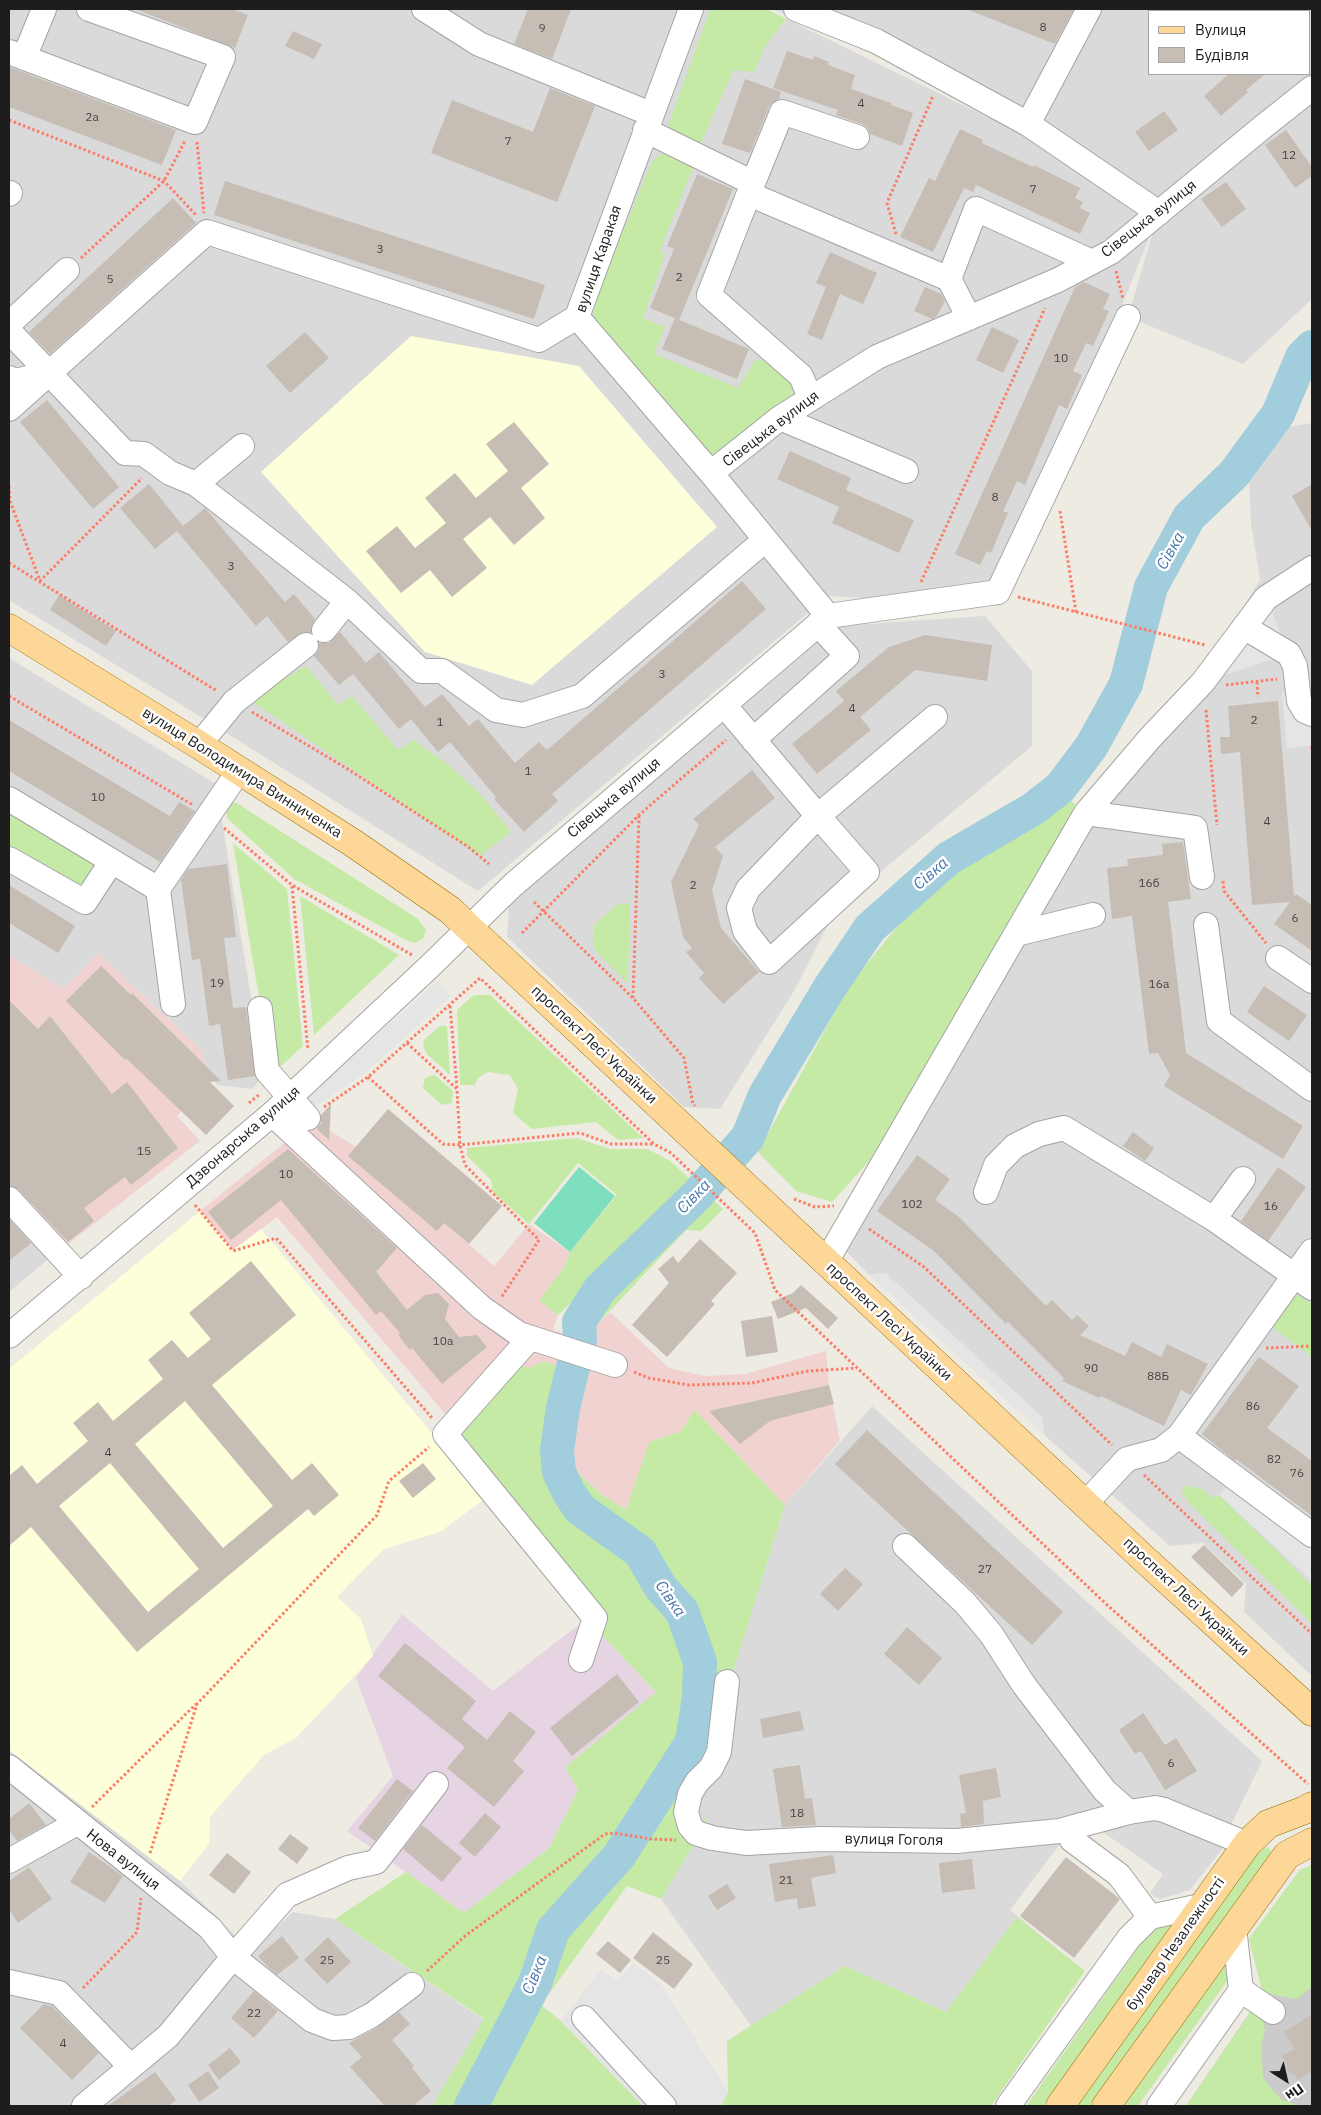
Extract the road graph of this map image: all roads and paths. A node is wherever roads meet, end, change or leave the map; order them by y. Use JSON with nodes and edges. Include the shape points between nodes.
{"nodes":[{"id":1,"x":44,"y":9,"type":"edge"},
{"id":2,"x":88,"y":9,"type":"edge"},
{"id":3,"x":424,"y":9,"type":"edge"},
{"id":4,"x":691,"y":9,"type":"edge"},
{"id":5,"x":796,"y":9,"type":"edge"},
{"id":6,"x":1089,"y":9,"type":"edge"},
{"id":7,"x":16,"y":55,"type":"edge"},
{"id":8,"x":942,"y":77,"type":"junction"},
{"id":9,"x":1312,"y":88,"type":"edge"},
{"id":10,"x":9,"y":120,"type":"edge"},
{"id":11,"x":195,"y":122,"type":"junction"},
{"id":12,"x":648,"y":122,"type":"junction"},
{"id":13,"x":1028,"y":124,"type":"junction"},
{"id":14,"x":857,"y":137,"type":"dead end"},
{"id":15,"x":164,"y":181,"type":"junction"},
{"id":16,"x":751,"y":188,"type":"junction"},
{"id":17,"x":1159,"y":213,"type":"junction"},
{"id":18,"x":206,"y":228,"type":"junction"},
{"id":19,"x":1101,"y":257,"type":"junction"},
{"id":20,"x":904,"y":260,"type":"junction"},
{"id":21,"x":67,"y":270,"type":"joint"},
{"id":22,"x":949,"y":279,"type":"junction"},
{"id":23,"x":1058,"y":280,"type":"junction"},
{"id":24,"x":577,"y":317,"type":"junction"},
{"id":25,"x":1128,"y":317,"type":"joint"},
{"id":26,"x":969,"y":318,"type":"junction"},
{"id":27,"x":9,"y":324,"type":"edge"},
{"id":28,"x":9,"y":331,"type":"edge"},
{"id":29,"x":50,"y":372,"type":"junction"},
{"id":30,"x":9,"y":378,"type":"edge"},
{"id":31,"x":810,"y":398,"type":"junction"},
{"id":32,"x":9,"y":409,"type":"edge"},
{"id":33,"x":780,"y":418,"type":"junction"},
{"id":34,"x":242,"y":446,"type":"dead end"},
{"id":35,"x":156,"y":463,"type":"junction"},
{"id":36,"x":906,"y":471,"type":"dead end"},
{"id":37,"x":711,"y":473,"type":"junction"},
{"id":38,"x":196,"y":484,"type":"junction"},
{"id":39,"x":9,"y":486,"type":"edge"},
{"id":40,"x":1060,"y":510,"type":"dead end"},
{"id":41,"x":764,"y":540,"type":"junction"},
{"id":42,"x":1312,"y":568,"type":"edge"},
{"id":43,"x":998,"y":592,"type":"junction"},
{"id":44,"x":347,"y":601,"type":"junction"},
{"id":45,"x":911,"y":604,"type":"junction"},
{"id":46,"x":1076,"y":612,"type":"junction"},
{"id":47,"x":823,"y":620,"type":"junction"},
{"id":48,"x":1244,"y":627,"type":"junction"},
{"id":49,"x":9,"y":628,"type":"edge"},
{"id":50,"x":324,"y":630,"type":"dead end"},
{"id":51,"x":306,"y":645,"type":"dead end"},
{"id":52,"x":1227,"y":651,"type":"junction"},
{"id":53,"x":1301,"y":669,"type":"edge"},
{"id":54,"x":1257,"y":682,"type":"junction"},
{"id":55,"x":1203,"y":684,"type":"junction"},
{"id":56,"x":9,"y":696,"type":"edge"},
{"id":57,"x":1258,"y":697,"type":"dead end"},
{"id":58,"x":724,"y":705,"type":"junction"},
{"id":59,"x":1312,"y":714,"type":"edge"},
{"id":60,"x":935,"y":717,"type":"dead end"},
{"id":61,"x":748,"y":733,"type":"junction"},
{"id":62,"x":199,"y":745,"type":"junction"},
{"id":63,"x":1312,"y":746,"type":"edge"},
{"id":64,"x":1312,"y":751,"type":"edge"},
{"id":65,"x":240,"y":771,"type":"junction"},
{"id":66,"x":9,"y":799,"type":"edge"},
{"id":67,"x":203,"y":811,"type":"junction"},
{"id":68,"x":1086,"y":813,"type":"junction"},
{"id":69,"x":639,"y":815,"type":"junction"},
{"id":70,"x":818,"y":816,"type":"junction"},
{"id":71,"x":1218,"y":833,"type":"dead end"},
{"id":72,"x":9,"y":859,"type":"edge"},
{"id":73,"x":112,"y":861,"type":"junction"},
{"id":74,"x":1212,"y":874,"type":"joint"},
{"id":75,"x":292,"y":885,"type":"junction"},
{"id":76,"x":158,"y":889,"type":"junction"},
{"id":77,"x":534,"y":902,"type":"dead end"},
{"id":78,"x":543,"y":910,"type":"junction"},
{"id":79,"x":1093,"y":915,"type":"dead end"},
{"id":80,"x":1206,"y":924,"type":"dead end"},
{"id":81,"x":469,"y":928,"type":"junction"},
{"id":82,"x":522,"y":934,"type":"dead end"},
{"id":83,"x":1016,"y":934,"type":"junction"},
{"id":84,"x":1278,"y":958,"type":"joint"},
{"id":85,"x":406,"y":961,"type":"dead end"},
{"id":86,"x":1312,"y":981,"type":"edge"},
{"id":87,"x":633,"y":998,"type":"junction"},
{"id":88,"x":173,"y":1004,"type":"dead end"},
{"id":89,"x":450,"y":1006,"type":"junction"},
{"id":90,"x":260,"y":1009,"type":"dead end"},
{"id":91,"x":407,"y":1042,"type":"junction"},
{"id":92,"x":315,"y":1043,"type":"dead end"},
{"id":93,"x":308,"y":1050,"type":"junction"},
{"id":94,"x":302,"y":1056,"type":"dead end"},
{"id":95,"x":368,"y":1077,"type":"junction"},
{"id":96,"x":1310,"y":1084,"type":"edge"},
{"id":97,"x":282,"y":1089,"type":"junction"},
{"id":98,"x":457,"y":1089,"type":"junction"},
{"id":99,"x":246,"y":1106,"type":"dead end"},
{"id":100,"x":700,"y":1110,"type":"dead end"},
{"id":101,"x":272,"y":1114,"type":"junction"},
{"id":102,"x":308,"y":1118,"type":"joint"},
{"id":103,"x":654,"y":1144,"type":"junction"},
{"id":104,"x":460,"y":1145,"type":"junction"},
{"id":105,"x":688,"y":1151,"type":"junction"},
{"id":106,"x":1243,"y":1179,"type":"dead end"},
{"id":107,"x":986,"y":1192,"type":"dead end"},
{"id":108,"x":791,"y":1198,"type":"dead end"},
{"id":109,"x":9,"y":1199,"type":"edge"},
{"id":110,"x":202,"y":1200,"type":"dead end"},
{"id":111,"x":746,"y":1207,"type":"junction"},
{"id":112,"x":852,"y":1217,"type":"junction"},
{"id":113,"x":1214,"y":1219,"type":"junction"},
{"id":114,"x":1312,"y":1251,"type":"edge"},
{"id":115,"x":826,"y":1262,"type":"junction"},
{"id":116,"x":81,"y":1277,"type":"junction"},
{"id":117,"x":1304,"y":1282,"type":"edge"},
{"id":118,"x":491,"y":1314,"type":"junction"},
{"id":119,"x":9,"y":1336,"type":"edge"},
{"id":120,"x":530,"y":1338,"type":"junction"},
{"id":121,"x":1312,"y":1346,"type":"edge"},
{"id":122,"x":1241,"y":1350,"type":"junction"},
{"id":123,"x":614,"y":1365,"type":"joint"},
{"id":124,"x":858,"y":1368,"type":"junction"},
{"id":125,"x":445,"y":1434,"type":"junction"},
{"id":126,"x":1179,"y":1436,"type":"junction"},
{"id":127,"x":1128,"y":1459,"type":"junction"},
{"id":128,"x":1085,"y":1504,"type":"junction"},
{"id":129,"x":1312,"y":1535,"type":"edge"},
{"id":130,"x":905,"y":1546,"type":"dead end"},
{"id":131,"x":1312,"y":1634,"type":"edge"},
{"id":132,"x":581,"y":1660,"type":"dead end"},
{"id":133,"x":727,"y":1682,"type":"dead end"},
{"id":134,"x":197,"y":1704,"type":"junction"},
{"id":135,"x":1312,"y":1712,"type":"edge"},
{"id":136,"x":9,"y":1767,"type":"edge"},
{"id":137,"x":436,"y":1784,"type":"dead end"},
{"id":138,"x":1311,"y":1796,"type":"edge"},
{"id":139,"x":1129,"y":1812,"type":"junction"},
{"id":140,"x":76,"y":1823,"type":"junction"},
{"id":141,"x":652,"y":1840,"type":"dead end"},
{"id":142,"x":1072,"y":1840,"type":"dead end"},
{"id":143,"x":1312,"y":1842,"type":"edge"},
{"id":144,"x":1247,"y":1844,"type":"junction"},
{"id":145,"x":9,"y":1861,"type":"edge"},
{"id":146,"x":143,"y":1875,"type":"junction"},
{"id":147,"x":1204,"y":1905,"type":"junction"},
{"id":148,"x":1150,"y":1917,"type":"junction"},
{"id":149,"x":1234,"y":1927,"type":"junction"},
{"id":150,"x":233,"y":1957,"type":"junction"},
{"id":151,"x":9,"y":1982,"type":"edge"},
{"id":152,"x":412,"y":1985,"type":"joint"},
{"id":153,"x":1241,"y":1990,"type":"junction"},
{"id":154,"x":68,"y":2002,"type":"junction"},
{"id":155,"x":1273,"y":2012,"type":"dead end"},
{"id":156,"x":584,"y":2018,"type":"dead end"},
{"id":157,"x":132,"y":2067,"type":"junction"},
{"id":158,"x":84,"y":2106,"type":"edge"},
{"id":159,"x":664,"y":2106,"type":"edge"},
{"id":160,"x":1008,"y":2106,"type":"edge"},
{"id":161,"x":1060,"y":2106,"type":"edge"},
{"id":162,"x":1106,"y":2106,"type":"edge"},
{"id":163,"x":1159,"y":2106,"type":"edge"}],
"edges":[{"from":1,"to":7,"type":"street"},
{"from":2,"to":11,"type":"street","via":[[224,57]]},
{"from":3,"to":12,"type":"street","via":[[479,44]]},
{"from":4,"to":12,"type":"street","name":"вулиця Каракая"},
{"from":5,"to":8,"type":"street","via":[[876,41]]},
{"from":6,"to":13,"type":"street"},
{"from":7,"to":11,"type":"street"},
{"from":8,"to":13,"type":"street"},
{"from":8,"to":20,"type":"path","via":[[887,203]]},
{"from":9,"to":17,"type":"street","name":"Сівецька вулиця"},
{"from":10,"to":15,"type":"path"},
{"from":11,"to":15,"type":"path"},
{"from":11,"to":18,"type":"path"},
{"from":12,"to":16,"type":"street"},
{"from":12,"to":24,"type":"street","name":"вулиця Каракая"},
{"from":13,"to":17,"type":"street"},
{"from":14,"to":16,"type":"street","via":[[782,112]]},
{"from":15,"to":18,"type":"path"},
{"from":15,"to":21,"type":"path"},
{"from":16,"to":20,"type":"street"},
{"from":16,"to":31,"type":"street","via":[[709,295],[801,376]]},
{"from":17,"to":19,"type":"street","name":"Сівецька вулиця"},
{"from":18,"to":24,"type":"street","via":[[538,340]]},
{"from":18,"to":29,"type":"street"},
{"from":19,"to":22,"type":"street","via":[[976,209]]},
{"from":19,"to":23,"type":"street","name":"Сівецька вулиця"},
{"from":19,"to":25,"type":"path"},
{"from":20,"to":22,"type":"street"},
{"from":21,"to":27,"type":"street"},
{"from":22,"to":26,"type":"street"},
{"from":23,"to":26,"type":"street","name":"Сівецька вулиця"},
{"from":23,"to":45,"type":"path"},
{"from":24,"to":37,"type":"street","name":"вулиця Каракая"},
{"from":25,"to":43,"type":"street"},
{"from":26,"to":31,"type":"street","name":"Сівецька вулиця","via":[[877,357]]},
{"from":28,"to":29,"type":"street"},
{"from":29,"to":30,"type":"street","via":[[16,380]]},
{"from":29,"to":32,"type":"street"},
{"from":29,"to":35,"type":"street","via":[[125,453],[144,454]]},
{"from":31,"to":33,"type":"street","name":"Сівецька вулиця"},
{"from":33,"to":36,"type":"street"},
{"from":33,"to":37,"type":"street","name":"Сівецька вулиця"},
{"from":34,"to":38,"type":"street"},
{"from":35,"to":38,"type":"street"},
{"from":35,"to":39,"type":"path","via":[[40,581],[10,501]]},
{"from":37,"to":41,"type":"street","name":"Сівецька вулиця"},
{"from":38,"to":44,"type":"street"},
{"from":40,"to":46,"type":"path"},
{"from":41,"to":44,"type":"street","via":[[582,696],[523,715],[496,710],[442,671],[420,671]]},
{"from":41,"to":47,"type":"street","name":"Сівецька вулиця"},
{"from":42,"to":48,"type":"street","via":[[1266,598]]},
{"from":43,"to":45,"type":"street"},
{"from":43,"to":46,"type":"path"},
{"from":44,"to":50,"type":"street"},
{"from":45,"to":47,"type":"street"},
{"from":46,"to":52,"type":"path"},
{"from":47,"to":58,"type":"street","name":"Сівецька вулиця"},
{"from":47,"to":61,"type":"street","via":[[847,656]]},
{"from":48,"to":52,"type":"street"},
{"from":48,"to":53,"type":"street","via":[[1289,654]]},
{"from":49,"to":62,"type":"main road","name":"вулиця Володимира Винниченка"},
{"from":51,"to":62,"type":"street","via":[[234,702]]},
{"from":52,"to":55,"type":"street"},
{"from":53,"to":54,"type":"path"},
{"from":53,"to":59,"type":"street","via":[[1299,701],[1305,711]]},
{"from":54,"to":55,"type":"path"},
{"from":54,"to":57,"type":"path"},
{"from":55,"to":68,"type":"street","via":[[1150,738]]},
{"from":55,"to":71,"type":"path"},
{"from":56,"to":67,"type":"path"},
{"from":58,"to":61,"type":"street"},
{"from":58,"to":81,"type":"street","name":"Сівецька вулиця","via":[[513,885]]},
{"from":60,"to":70,"type":"street"},
{"from":61,"to":69,"type":"path"},
{"from":61,"to":70,"type":"street"},
{"from":62,"to":65,"type":"main road","name":"вулиця Володимира Винниченка"},
{"from":63,"to":64,"type":"path"},
{"from":65,"to":67,"type":"street"},
{"from":65,"to":81,"type":"main road","name":"вулиця Володимира Винниченка","via":[[353,843],[450,910]]},
{"from":66,"to":73,"type":"street"},
{"from":67,"to":75,"type":"path"},
{"from":67,"to":76,"type":"street"},
{"from":68,"to":74,"type":"street","via":[[1195,828]]},
{"from":68,"to":83,"type":"street"},
{"from":69,"to":78,"type":"path"},
{"from":69,"to":87,"type":"path"},
{"from":70,"to":70,"type":"street","via":[[748,889],[739,908],[745,931],[770,962],[866,872]]},
{"from":72,"to":73,"type":"street","via":[[85,902]]},
{"from":73,"to":76,"type":"street"},
{"from":74,"to":84,"type":"path"},
{"from":75,"to":85,"type":"path","via":[[412,954]]},
{"from":75,"to":93,"type":"path"},
{"from":76,"to":88,"type":"street"},
{"from":77,"to":78,"type":"path"},
{"from":78,"to":82,"type":"path"},
{"from":78,"to":87,"type":"path"},
{"from":79,"to":83,"type":"street"},
{"from":80,"to":96,"type":"street","via":[[1218,1021]]},
{"from":81,"to":97,"type":"street","name":"Дзвонарська вулиця"},
{"from":81,"to":105,"type":"main road","name":"проспект Лесі Українки"},
{"from":83,"to":112,"type":"street"},
{"from":84,"to":86,"type":"street"},
{"from":87,"to":100,"type":"path","via":[[684,1058],[693,1104]]},
{"from":89,"to":91,"type":"path"},
{"from":89,"to":98,"type":"path"},
{"from":89,"to":103,"type":"path","via":[[480,978]]},
{"from":90,"to":97,"type":"street","via":[[267,1071]]},
{"from":91,"to":95,"type":"path"},
{"from":91,"to":98,"type":"path"},
{"from":92,"to":93,"type":"path"},
{"from":93,"to":94,"type":"path"},
{"from":95,"to":102,"type":"path"},
{"from":95,"to":104,"type":"path","via":[[443,1144]]},
{"from":97,"to":99,"type":"path"},
{"from":97,"to":101,"type":"street","name":"Дзвонарська вулиця"},
{"from":97,"to":102,"type":"street"},
{"from":98,"to":104,"type":"path"},
{"from":101,"to":116,"type":"street","name":"Дзвонарська вулиця"},
{"from":101,"to":118,"type":"street"},
{"from":103,"to":104,"type":"path","via":[[611,1144],[580,1133]]},
{"from":103,"to":105,"type":"path","via":[[671,1154]]},
{"from":104,"to":118,"type":"path","via":[[465,1165],[539,1240]]},
{"from":105,"to":111,"type":"main road","name":"проспект Лесі Українки"},
{"from":105,"to":111,"type":"path"},
{"from":106,"to":113,"type":"street"},
{"from":107,"to":113,"type":"street","via":[[996,1165],[1015,1146],[1039,1134],[1064,1128]]},
{"from":108,"to":112,"type":"path","via":[[815,1207],[834,1206]]},
{"from":109,"to":116,"type":"street"},
{"from":110,"to":125,"type":"path","via":[[195,1205],[233,1251],[276,1238]]},
{"from":111,"to":115,"type":"main road","name":"проспект Лесі Українки"},
{"from":111,"to":124,"type":"path","via":[[775,1290]]},
{"from":112,"to":115,"type":"street"},
{"from":112,"to":127,"type":"path","via":[[924,1266]]},
{"from":113,"to":117,"type":"street"},
{"from":114,"to":117,"type":"street"},
{"from":115,"to":128,"type":"main road","name":"проспект Лесі Українки"},
{"from":116,"to":119,"type":"street","name":"Дзвонарська вулиця"},
{"from":117,"to":122,"type":"street"},
{"from":118,"to":120,"type":"street"},
{"from":120,"to":123,"type":"street"},
{"from":120,"to":125,"type":"street"},
{"from":121,"to":122,"type":"path"},
{"from":122,"to":126,"type":"street"},
{"from":123,"to":124,"type":"path","via":[[649,1378],[689,1385],[752,1383],[808,1372]]},
{"from":124,"to":138,"type":"path"},
{"from":125,"to":132,"type":"street","via":[[595,1618]]},
{"from":125,"to":134,"type":"path","via":[[389,1482],[377,1515]]},
{"from":126,"to":127,"type":"street","via":[[1162,1450]]},
{"from":126,"to":129,"type":"street"},
{"from":127,"to":128,"type":"street"},
{"from":127,"to":131,"type":"path"},
{"from":128,"to":135,"type":"main road","name":"проспект Лесі Українки"},
{"from":130,"to":139,"type":"street","via":[[965,1603],[1106,1791]]},
{"from":133,"to":139,"type":"street","name":"вулиця Гоголя","via":[[719,1752],[711,1768],[690,1794],[686,1812],[696,1833],[746,1843],[820,1838],[957,1840],[1059,1831]]},
{"from":134,"to":140,"type":"path"},
{"from":134,"to":146,"type":"path"},
{"from":136,"to":140,"type":"street","name":"Нова вулиця"},
{"from":137,"to":150,"type":"street","via":[[376,1862],[348,1868],[287,1895]]},
{"from":138,"to":144,"type":"main road","name":"бульвар Незалежності","via":[[1306,1810],[1268,1824]]},
{"from":139,"to":144,"type":"street","name":"вулиця Гоголя","via":[[1155,1808],[1164,1810]]},
{"from":140,"to":145,"type":"street"},
{"from":140,"to":146,"type":"street","name":"Нова вулиця"},
{"from":141,"to":152,"type":"path","via":[[605,1834],[466,1936]]},
{"from":142,"to":148,"type":"street","via":[[1119,1875]]},
{"from":143,"to":149,"type":"main road","via":[[1287,1855]]},
{"from":144,"to":147,"type":"main road","name":"бульвар Незалежності"},
{"from":146,"to":150,"type":"street","name":"Нова вулиця","via":[[210,1928]]},
{"from":146,"to":154,"type":"path","via":[[137,1932]]},
{"from":147,"to":148,"type":"street"},
{"from":147,"to":161,"type":"main road","name":"бульвар Незалежності"},
{"from":148,"to":160,"type":"street","via":[[1129,1938]]},
{"from":149,"to":153,"type":"street"},
{"from":149,"to":162,"type":"main road"},
{"from":150,"to":152,"type":"street","name":"Нова вулиця","via":[[312,2020],[334,2028],[349,2027],[372,2015]]},
{"from":150,"to":157,"type":"street","via":[[168,2036]]},
{"from":151,"to":154,"type":"street","via":[[59,1993]]},
{"from":153,"to":155,"type":"street"},
{"from":153,"to":163,"type":"street"},
{"from":154,"to":157,"type":"street"},
{"from":156,"to":159,"type":"street"},
{"from":157,"to":158,"type":"street"}]}
